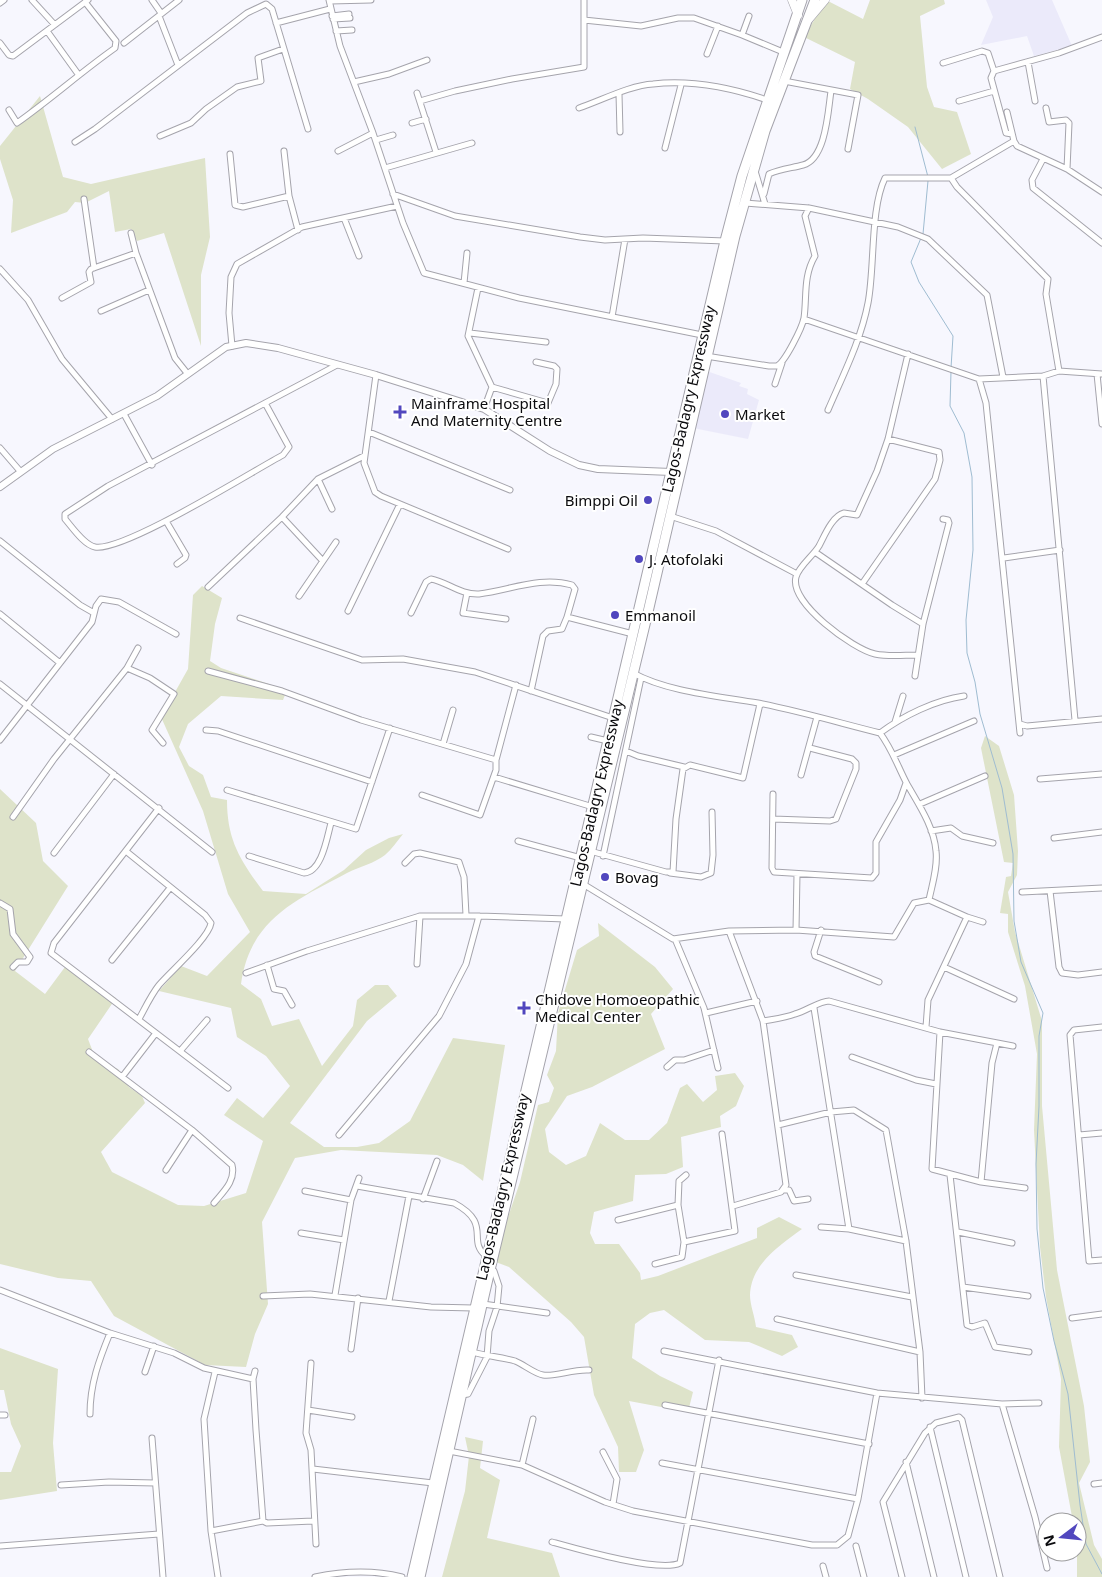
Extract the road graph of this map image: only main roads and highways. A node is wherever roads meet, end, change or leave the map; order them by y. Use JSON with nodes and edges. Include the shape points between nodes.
{"nodes":[{"id":1,"x":792,"y":0,"type":"edge"},
{"id":2,"x":802,"y":0,"type":"edge"},
{"id":3,"x":814,"y":0,"type":"edge"},
{"id":4,"x":825,"y":0,"type":"edge"},
{"id":5,"x":798,"y":15,"type":"junction"},
{"id":6,"x":803,"y":26,"type":"junction"},
{"id":7,"x":707,"y":318,"type":"junction"},
{"id":8,"x":717,"y":319,"type":"junction"},
{"id":9,"x":644,"y":610,"type":"junction"},
{"id":10,"x":612,"y":740,"type":"junction"},
{"id":11,"x":412,"y":1577,"type":"edge"},
{"id":12,"x":420,"y":1577,"type":"edge"}],
"edges":[{"from":1,"to":5,"type":"main road"},
{"from":2,"to":5,"type":"highway","name":"Lagos-Badagry Expressway"},
{"from":3,"to":6,"type":"highway","name":"Lagos-Badagry Expressway"},
{"from":4,"to":6,"type":"main road","name":"Lagos-Badagry Expressway"},
{"from":5,"to":7,"type":"highway","name":"Lagos-Badagry Expressway","via":[[740,183]]},
{"from":6,"to":8,"type":"highway","name":"Lagos-Badagry Expressway","via":[[754,168]]},
{"from":7,"to":8,"type":"highway"},
{"from":7,"to":9,"type":"highway","name":"Lagos-Badagry Expressway","via":[[671,472]]},
{"from":8,"to":9,"type":"highway","name":"Lagos-Badagry Expressway"},
{"from":9,"to":10,"type":"highway","name":"Lagos-Badagry Expressway","via":[[632,673]]},
{"from":9,"to":10,"type":"highway","name":"Lagos-Badagry Expressway","via":[[633,634]]},
{"from":10,"to":11,"type":"highway","name":"Lagos-Badagry Expressway","via":[[593,807],[473,1308]]},
{"from":10,"to":12,"type":"highway","name":"Lagos-Badagry Expressway","via":[[590,851]]}]}
